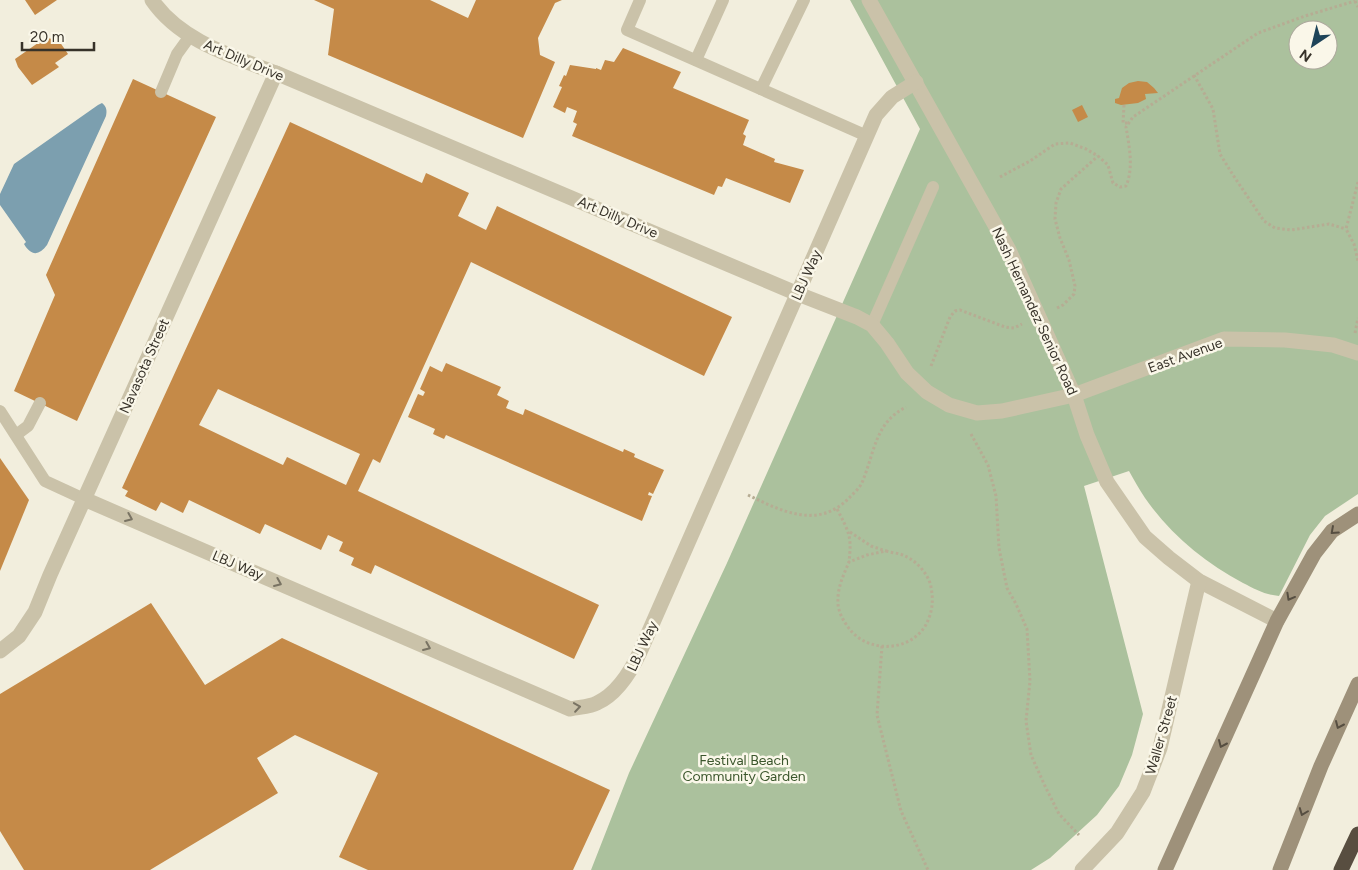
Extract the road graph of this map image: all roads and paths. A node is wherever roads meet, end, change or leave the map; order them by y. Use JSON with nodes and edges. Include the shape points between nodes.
{"nodes":[{"id":1,"x":152,"y":0,"type":"edge"},
{"id":2,"x":640,"y":0,"type":"edge"},
{"id":3,"x":723,"y":0,"type":"edge"},
{"id":4,"x":804,"y":0,"type":"edge"},
{"id":5,"x":870,"y":0,"type":"edge"},
{"id":6,"x":1355,"y":0,"type":"edge"},
{"id":7,"x":1358,"y":7,"type":"edge"},
{"id":8,"x":190,"y":36,"type":"junction"},
{"id":9,"x":696,"y":60,"type":"junction"},
{"id":10,"x":276,"y":73,"type":"junction"},
{"id":11,"x":1194,"y":75,"type":"junction"},
{"id":12,"x":916,"y":82,"type":"junction"},
{"id":13,"x":761,"y":89,"type":"junction"},
{"id":14,"x":161,"y":92,"type":"dead end"},
{"id":15,"x":1124,"y":104,"type":"dead end"},
{"id":16,"x":1128,"y":123,"type":"junction"},
{"id":17,"x":867,"y":136,"type":"junction"},
{"id":18,"x":1098,"y":156,"type":"junction"},
{"id":19,"x":1000,"y":177,"type":"dead end"},
{"id":20,"x":1358,"y":182,"type":"edge"},
{"id":21,"x":933,"y":187,"type":"dead end"},
{"id":22,"x":1346,"y":229,"type":"junction"},
{"id":23,"x":1358,"y":261,"type":"edge"},
{"id":24,"x":798,"y":294,"type":"junction"},
{"id":25,"x":1060,"y":306,"type":"dead end"},
{"id":26,"x":1022,"y":324,"type":"dead end"},
{"id":27,"x":872,"y":325,"type":"junction"},
{"id":28,"x":1358,"y":354,"type":"edge"},
{"id":29,"x":932,"y":366,"type":"dead end"},
{"id":30,"x":1074,"y":395,"type":"junction"},
{"id":31,"x":40,"y":403,"type":"dead end"},
{"id":32,"x":906,"y":407,"type":"dead end"},
{"id":33,"x":0,"y":411,"type":"edge"},
{"id":34,"x":971,"y":434,"type":"dead end"},
{"id":35,"x":16,"y":435,"type":"junction"},
{"id":36,"x":748,"y":495,"type":"dead end"},
{"id":37,"x":84,"y":499,"type":"junction"},
{"id":38,"x":837,"y":509,"type":"junction"},
{"id":39,"x":1358,"y":514,"type":"edge"},
{"id":40,"x":849,"y":531,"type":"junction"},
{"id":41,"x":886,"y":551,"type":"junction"},
{"id":42,"x":849,"y":562,"type":"junction"},
{"id":43,"x":1199,"y":581,"type":"junction"},
{"id":44,"x":1277,"y":621,"type":"junction"},
{"id":45,"x":882,"y":646,"type":"junction"},
{"id":46,"x":0,"y":651,"type":"edge"},
{"id":47,"x":1358,"y":684,"type":"edge"},
{"id":48,"x":1358,"y":834,"type":"edge"},
{"id":49,"x":1079,"y":835,"type":"dead end"},
{"id":50,"x":928,"y":870,"type":"edge"},
{"id":51,"x":1082,"y":870,"type":"edge"},
{"id":52,"x":1165,"y":870,"type":"edge"},
{"id":53,"x":1280,"y":870,"type":"edge"},
{"id":54,"x":1341,"y":870,"type":"edge"}],
"edges":[{"from":1,"to":8,"type":"street","name":"Art Dilly Drive","via":[[159,11]]},
{"from":2,"to":9,"type":"lane","via":[[627,30]]},
{"from":3,"to":9,"type":"lane"},
{"from":4,"to":13,"type":"lane"},
{"from":5,"to":12,"type":"street","name":"Nash Hernandez Senior Road"},
{"from":6,"to":7,"type":"path"},
{"from":6,"to":11,"type":"path","via":[[1258,33]]},
{"from":8,"to":10,"type":"street","name":"Art Dilly Drive"},
{"from":8,"to":14,"type":"lane","via":[[177,54]]},
{"from":9,"to":13,"type":"lane"},
{"from":10,"to":24,"type":"street","name":"Art Dilly Drive"},
{"from":10,"to":37,"type":"street","name":"Navasota Street"},
{"from":11,"to":16,"type":"path"},
{"from":11,"to":22,"type":"path","via":[[1213,110],[1220,154],[1264,221],[1275,228],[1291,230],[1329,224]]},
{"from":12,"to":17,"type":"street","name":"LBJ Way","via":[[892,97],[876,115]]},
{"from":12,"to":30,"type":"street","name":"Nash Hernandez Senior Road","via":[[1009,250]]},
{"from":13,"to":17,"type":"lane"},
{"from":15,"to":16,"type":"path","via":[[1123,122]]},
{"from":16,"to":18,"type":"path","via":[[1130,159],[1126,186],[1114,184],[1108,165]]},
{"from":17,"to":24,"type":"street","name":"LBJ Way"},
{"from":18,"to":19,"type":"path","via":[[1070,144],[1055,144]]},
{"from":18,"to":25,"type":"path","via":[[1061,189],[1056,203],[1055,219],[1075,286],[1074,294]]},
{"from":20,"to":22,"type":"path"},
{"from":21,"to":27,"type":"lane"},
{"from":22,"to":23,"type":"path"},
{"from":24,"to":27,"type":"street","name":"Art Dilly Drive"},
{"from":37,"to":24,"type":"street","name":"LBJ Way","one_way":true,"via":[[570,709],[597,704],[628,676],[640,652]]},
{"from":26,"to":29,"type":"path","via":[[1005,327],[955,311]]},
{"from":27,"to":30,"type":"street","name":"Art Dilly Drive","via":[[907,373],[926,392],[949,405],[977,413],[1002,411]]},
{"from":28,"to":30,"type":"street","name":"East Avenue","via":[[1333,345],[1224,339]]},
{"from":30,"to":43,"type":"street","name":"Nash Hernandez Senior Road","via":[[1107,482],[1145,536]]},
{"from":31,"to":35,"type":"lane","via":[[28,426]]},
{"from":32,"to":38,"type":"path","via":[[895,413],[879,432],[863,483]]},
{"from":33,"to":35,"type":"lane"},
{"from":34,"to":49,"type":"path","via":[[988,465],[996,496],[999,548],[1007,588],[1027,630],[1030,681],[1026,721],[1032,755],[1059,814]]},
{"from":35,"to":37,"type":"lane","via":[[45,481]]},
{"from":36,"to":38,"type":"path","via":[[801,515],[817,515]]},
{"from":37,"to":46,"type":"street","name":"Navasota Street","via":[[35,612],[19,636]]},
{"from":38,"to":40,"type":"path"},
{"from":39,"to":44,"type":"main road","one_way":true,"via":[[1332,531],[1314,554]]},
{"from":40,"to":41,"type":"path","via":[[871,546]]},
{"from":40,"to":42,"type":"path"},
{"from":41,"to":42,"type":"path"},
{"from":41,"to":45,"type":"path","via":[[905,556],[920,567],[930,583],[933,602],[929,619],[919,633],[904,643]]},
{"from":42,"to":45,"type":"path","via":[[838,600],[842,619],[853,634],[869,644]]},
{"from":43,"to":44,"type":"street","name":"Nash Hernandez Senior Road"},
{"from":43,"to":51,"type":"street","name":"Waller Street","via":[[1160,748],[1143,792],[1117,833]]},
{"from":44,"to":52,"type":"main road","one_way":true},
{"from":45,"to":50,"type":"path","via":[[876,716],[901,811]]},
{"from":47,"to":53,"type":"main road","one_way":true},
{"from":48,"to":54,"type":"highway"}]}
